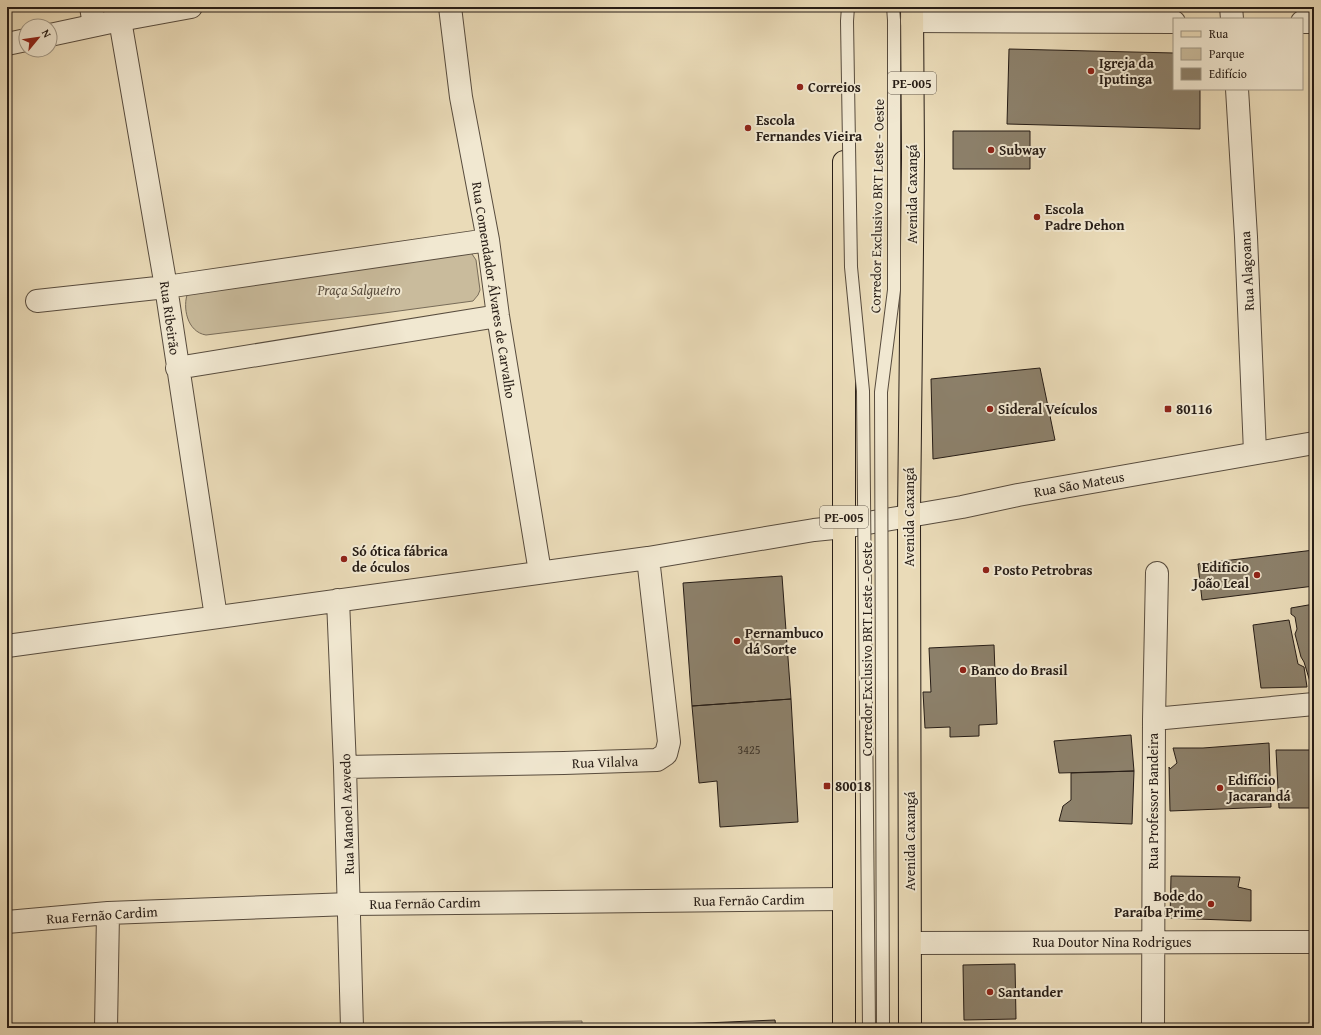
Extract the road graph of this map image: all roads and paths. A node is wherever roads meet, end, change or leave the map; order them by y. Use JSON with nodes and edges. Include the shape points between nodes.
{"nodes":[{"id":1,"x":191,"y":7,"type":"edge"},
{"id":2,"x":450,"y":7,"type":"edge"},
{"id":3,"x":844,"y":7,"type":"edge"},
{"id":4,"x":848,"y":7,"type":"edge"},
{"id":5,"x":893,"y":7,"type":"edge"},
{"id":6,"x":1231,"y":7,"type":"edge"},
{"id":7,"x":912,"y":14,"type":"edge"},
{"id":8,"x":93,"y":16,"type":"edge"},
{"id":9,"x":1232,"y":18,"type":"edge"},
{"id":10,"x":120,"y":20,"type":"junction"},
{"id":11,"x":1173,"y":22,"type":"edge"},
{"id":12,"x":1303,"y":22,"type":"edge"},
{"id":13,"x":1314,"y":22,"type":"edge"},
{"id":14,"x":58,"y":31,"type":"edge"},
{"id":15,"x":18,"y":42,"type":"edge"},
{"id":16,"x":7,"y":44,"type":"edge"},
{"id":17,"x":1237,"y":90,"type":"edge"},
{"id":18,"x":488,"y":240,"type":"junction"},
{"id":19,"x":166,"y":287,"type":"junction"},
{"id":20,"x":37,"y":301,"type":"dead end"},
{"id":21,"x":498,"y":316,"type":"junction"},
{"id":22,"x":177,"y":368,"type":"junction"},
{"id":23,"x":1314,"y":443,"type":"edge"},
{"id":24,"x":1255,"y":452,"type":"junction"},
{"id":25,"x":909,"y":516,"type":"junction"},
{"id":26,"x":844,"y":527,"type":"junction"},
{"id":27,"x":648,"y":558,"type":"junction"},
{"id":28,"x":540,"y":572,"type":"junction"},
{"id":29,"x":1157,"y":573,"type":"dead end"},
{"id":30,"x":338,"y":600,"type":"junction"},
{"id":31,"x":216,"y":617,"type":"junction"},
{"id":32,"x":7,"y":646,"type":"edge"},
{"id":33,"x":1314,"y":704,"type":"edge"},
{"id":34,"x":1154,"y":719,"type":"junction"},
{"id":35,"x":345,"y":767,"type":"junction"},
{"id":36,"x":844,"y":899,"type":"junction"},
{"id":37,"x":350,"y":904,"type":"junction"},
{"id":38,"x":108,"y":913,"type":"junction"},
{"id":39,"x":7,"y":922,"type":"edge"},
{"id":40,"x":1153,"y":942,"type":"junction"},
{"id":41,"x":1314,"y":942,"type":"edge"},
{"id":42,"x":910,"y":943,"type":"junction"},
{"id":43,"x":106,"y":1028,"type":"edge"},
{"id":44,"x":352,"y":1028,"type":"edge"},
{"id":45,"x":844,"y":1028,"type":"edge"},
{"id":46,"x":869,"y":1028,"type":"edge"},
{"id":47,"x":883,"y":1028,"type":"edge"},
{"id":48,"x":910,"y":1028,"type":"edge"},
{"id":49,"x":1153,"y":1028,"type":"edge"}],
"edges":[{"from":1,"to":10,"type":"street"},
{"from":2,"to":18,"type":"street","name":"Rua Comendador Álvares de Carvalho","via":[[461,97]]},
{"from":3,"to":26,"type":"main road","number":"PE-005"},
{"from":4,"to":46,"type":"lane","name":"Corredor Exclusivo BRT Leste - Oeste","bridge":true,"via":[[851,267],[863,391]]},
{"from":5,"to":47,"type":"lane","name":"Corredor Exclusivo BRT Leste - Oeste","bridge":true,"via":[[894,290],[881,392]]},
{"from":6,"to":9,"type":"street"},
{"from":7,"to":11,"type":"street"},
{"from":7,"to":25,"type":"main road","name":"Avenida Caxangá","number":"PE-005"},
{"from":8,"to":10,"type":"street"},
{"from":8,"to":14,"type":"street"},
{"from":10,"to":19,"type":"street","name":"Rua Ribeirão"},
{"from":12,"to":13,"type":"street"},
{"from":15,"to":16,"type":"street"},
{"from":17,"to":24,"type":"street","name":"Rua Alagoana"},
{"from":18,"to":19,"type":"street"},
{"from":18,"to":21,"type":"street","name":"Rua Comendador Álvares de Carvalho"},
{"from":19,"to":20,"type":"street"},
{"from":19,"to":22,"type":"street","name":"Rua Ribeirão"},
{"from":21,"to":22,"type":"street"},
{"from":21,"to":28,"type":"street","name":"Rua Comendador Álvares de Carvalho"},
{"from":22,"to":31,"type":"street","name":"Rua Ribeirão"},
{"from":23,"to":24,"type":"street","name":"Rua São Mateus"},
{"from":24,"to":25,"type":"street","name":"Rua São Mateus"},
{"from":25,"to":26,"type":"street","name":"Rua São Mateus"},
{"from":25,"to":42,"type":"main road","name":"Avenida Caxangá","number":"PE-005"},
{"from":26,"to":27,"type":"street","name":"Rua São Mateus"},
{"from":26,"to":36,"type":"main road","number":"PE-005"},
{"from":27,"to":28,"type":"street","name":"Rua São Mateus"},
{"from":27,"to":35,"type":"street","name":"Rua Vilalva","via":[[669,742],[666,754],[657,760]]},
{"from":28,"to":30,"type":"street","name":"Rua São Mateus"},
{"from":29,"to":34,"type":"street","name":"Rua Professor Bandeira"},
{"from":30,"to":31,"type":"street","name":"Rua São Mateus"},
{"from":30,"to":35,"type":"street","name":"Rua Manoel Azevedo"},
{"from":31,"to":32,"type":"street","name":"Rua São Mateus"},
{"from":33,"to":34,"type":"street"},
{"from":34,"to":40,"type":"street","name":"Rua Professor Bandeira"},
{"from":35,"to":37,"type":"street","name":"Rua Manoel Azevedo"},
{"from":36,"to":37,"type":"street","name":"Rua Fernão Cardim"},
{"from":36,"to":45,"type":"main road","number":"PE-005"},
{"from":37,"to":38,"type":"street","name":"Rua Fernão Cardim"},
{"from":37,"to":44,"type":"street","name":"Rua Manoel Azevedo"},
{"from":38,"to":39,"type":"street","name":"Rua Fernão Cardim"},
{"from":38,"to":43,"type":"street"},
{"from":40,"to":41,"type":"street","name":"Rua Doutor Nina Rodrigues"},
{"from":40,"to":42,"type":"street","name":"Rua Doutor Nina Rodrigues"},
{"from":40,"to":49,"type":"street","name":"Rua Professor Bandeira"},
{"from":42,"to":48,"type":"main road","name":"Avenida Caxangá","number":"PE-005"}]}
